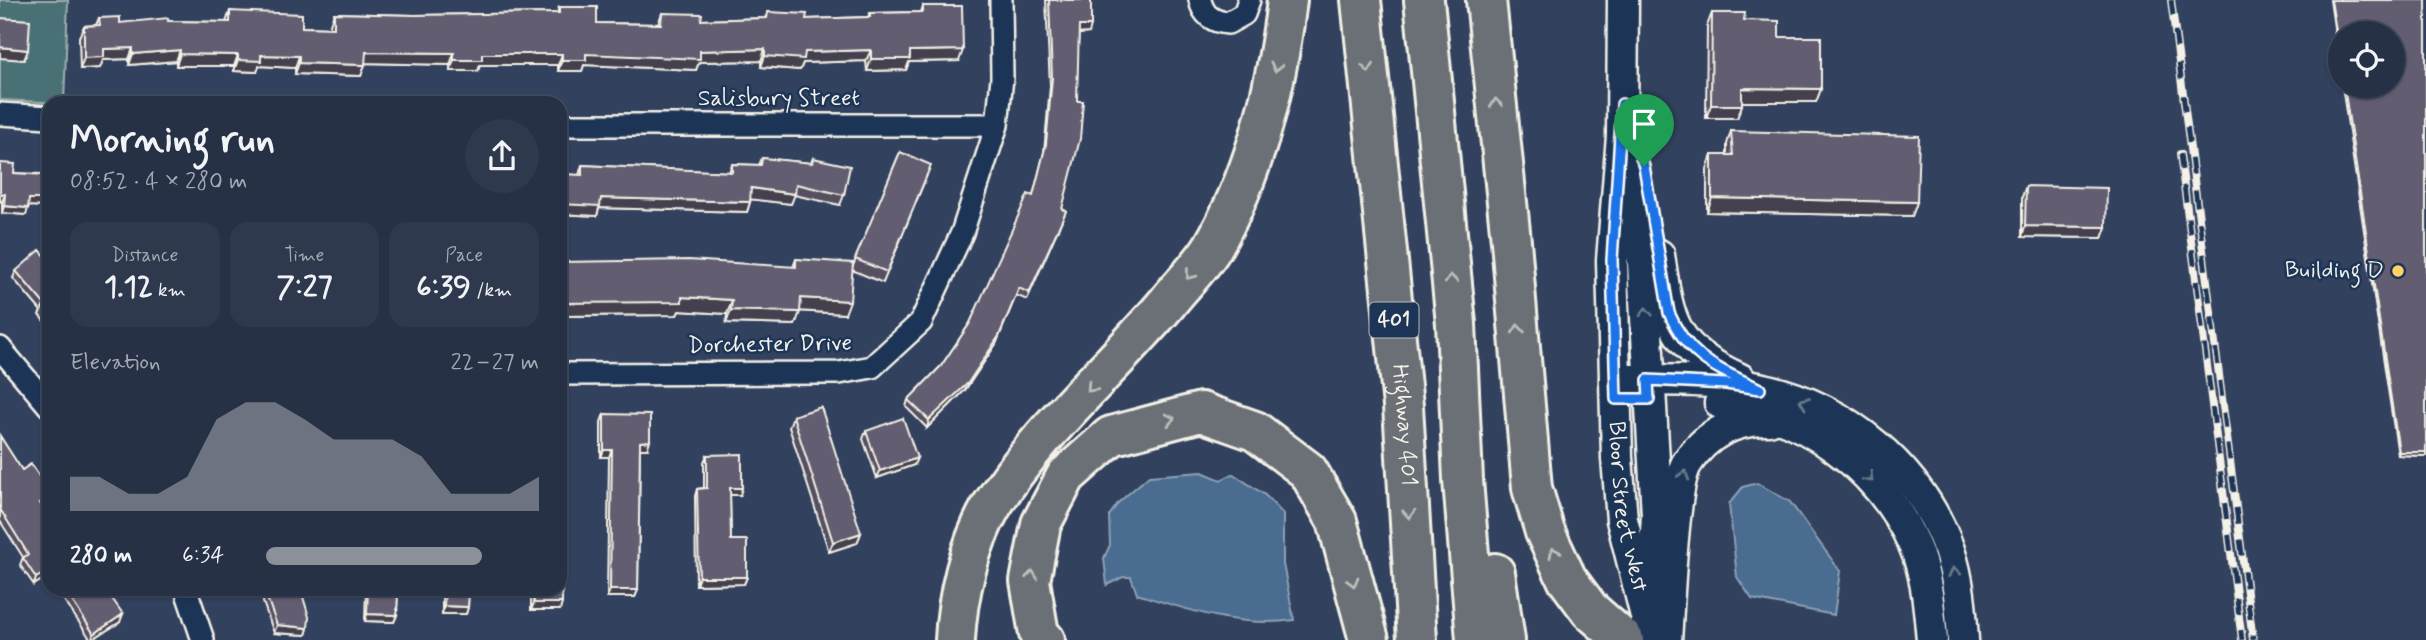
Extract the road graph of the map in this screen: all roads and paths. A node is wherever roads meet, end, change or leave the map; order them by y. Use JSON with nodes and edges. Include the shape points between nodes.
{"nodes":[{"id":1,"x":1001,"y":0,"type":"edge"},
{"id":2,"x":1200,"y":0,"type":"edge"},
{"id":3,"x":1250,"y":0,"type":"edge"},
{"id":4,"x":1287,"y":0,"type":"edge"},
{"id":5,"x":1361,"y":0,"type":"edge"},
{"id":6,"x":1423,"y":0,"type":"edge"},
{"id":7,"x":1486,"y":0,"type":"edge"},
{"id":8,"x":1623,"y":0,"type":"edge"},
{"id":9,"x":1622,"y":104,"type":"junction"},
{"id":10,"x":0,"y":114,"type":"edge"},
{"id":11,"x":42,"y":117,"type":"edge"},
{"id":12,"x":567,"y":125,"type":"edge"},
{"id":13,"x":997,"y":125,"type":"junction"},
{"id":14,"x":1622,"y":136,"type":"junction"},
{"id":15,"x":1455,"y":324,"type":"junction"},
{"id":16,"x":0,"y":348,"type":"edge"},
{"id":17,"x":567,"y":374,"type":"edge"},
{"id":18,"x":1760,"y":389,"type":"junction"},
{"id":19,"x":1615,"y":390,"type":"junction"},
{"id":20,"x":1649,"y":390,"type":"junction"},
{"id":21,"x":42,"y":398,"type":"edge"},
{"id":22,"x":1792,"y":421,"type":"junction"},
{"id":23,"x":188,"y":596,"type":"edge"},
{"id":24,"x":1648,"y":636,"type":"edge"},
{"id":25,"x":203,"y":640,"type":"edge"},
{"id":26,"x":955,"y":640,"type":"edge"},
{"id":27,"x":1045,"y":640,"type":"edge"},
{"id":28,"x":1369,"y":640,"type":"edge"},
{"id":29,"x":1417,"y":640,"type":"edge"},
{"id":30,"x":1476,"y":640,"type":"edge"},
{"id":31,"x":1505,"y":640,"type":"edge"},
{"id":32,"x":1932,"y":640,"type":"edge"},
{"id":33,"x":1963,"y":640,"type":"edge"}],
"edges":[{"from":1,"to":13,"type":"street","name":"Dorchester Drive"},
{"from":2,"to":3,"type":"street","via":[[1211,19],[1228,23],[1244,15]]},
{"from":4,"to":26,"type":"highway","one_way":true,"via":[[1281,47],[1250,168],[1211,249],[1138,339],[1018,470],[990,509],[963,585]]},
{"from":5,"to":29,"type":"highway","name":"Highway 401","number":"401","one_way":true,"via":[[1403,406]]},
{"from":15,"to":6,"type":"highway","one_way":true},
{"from":24,"to":7,"type":"highway","one_way":true,"via":[[1590,610],[1567,579],[1545,532],[1532,488]]},
{"from":8,"to":9,"type":"main road","name":"Bloor Street West"},
{"from":9,"to":14,"type":"main road","name":"Bloor Street West"},
{"from":9,"to":18,"type":"main road","via":[[1644,166],[1669,313],[1678,334],[1699,357]]},
{"from":10,"to":11,"type":"street"},
{"from":12,"to":13,"type":"street","name":"Salisbury Street"},
{"from":13,"to":17,"type":"street","name":"Dorchester Drive","via":[[962,233],[920,322],[873,367],[839,373]]},
{"from":14,"to":19,"type":"main road","name":"Bloor Street West","via":[[1612,260]]},
{"from":20,"to":14,"type":"main road","name":"Bloor Street West","one_way":true,"via":[[1639,224]]},
{"from":15,"to":30,"type":"highway"},
{"from":15,"to":31,"type":"highway"},
{"from":16,"to":21,"type":"street"},
{"from":18,"to":20,"type":"main road","via":[[1726,384]]},
{"from":33,"to":18,"type":"main road","one_way":true,"via":[[1950,552],[1930,506],[1904,471],[1837,417],[1806,402]]},
{"from":19,"to":20,"type":"main road"},
{"from":19,"to":24,"type":"main road","name":"Bloor Street West","via":[[1622,520]]},
{"from":20,"to":22,"type":"main road","via":[[1731,404]]},
{"from":20,"to":24,"type":"main road","name":"Bloor Street West","via":[[1657,515]]},
{"from":24,"to":22,"type":"main road","one_way":true,"via":[[1686,464],[1712,437],[1734,424]]},
{"from":22,"to":32,"type":"main road","one_way":true,"via":[[1841,451],[1863,471],[1904,524],[1925,578]]},
{"from":23,"to":25,"type":"street"},
{"from":27,"to":28,"type":"highway","one_way":true,"via":[[1039,634],[1030,581],[1041,524],[1066,476],[1111,436],[1201,412],[1255,431],[1308,471],[1337,521]]}]}
